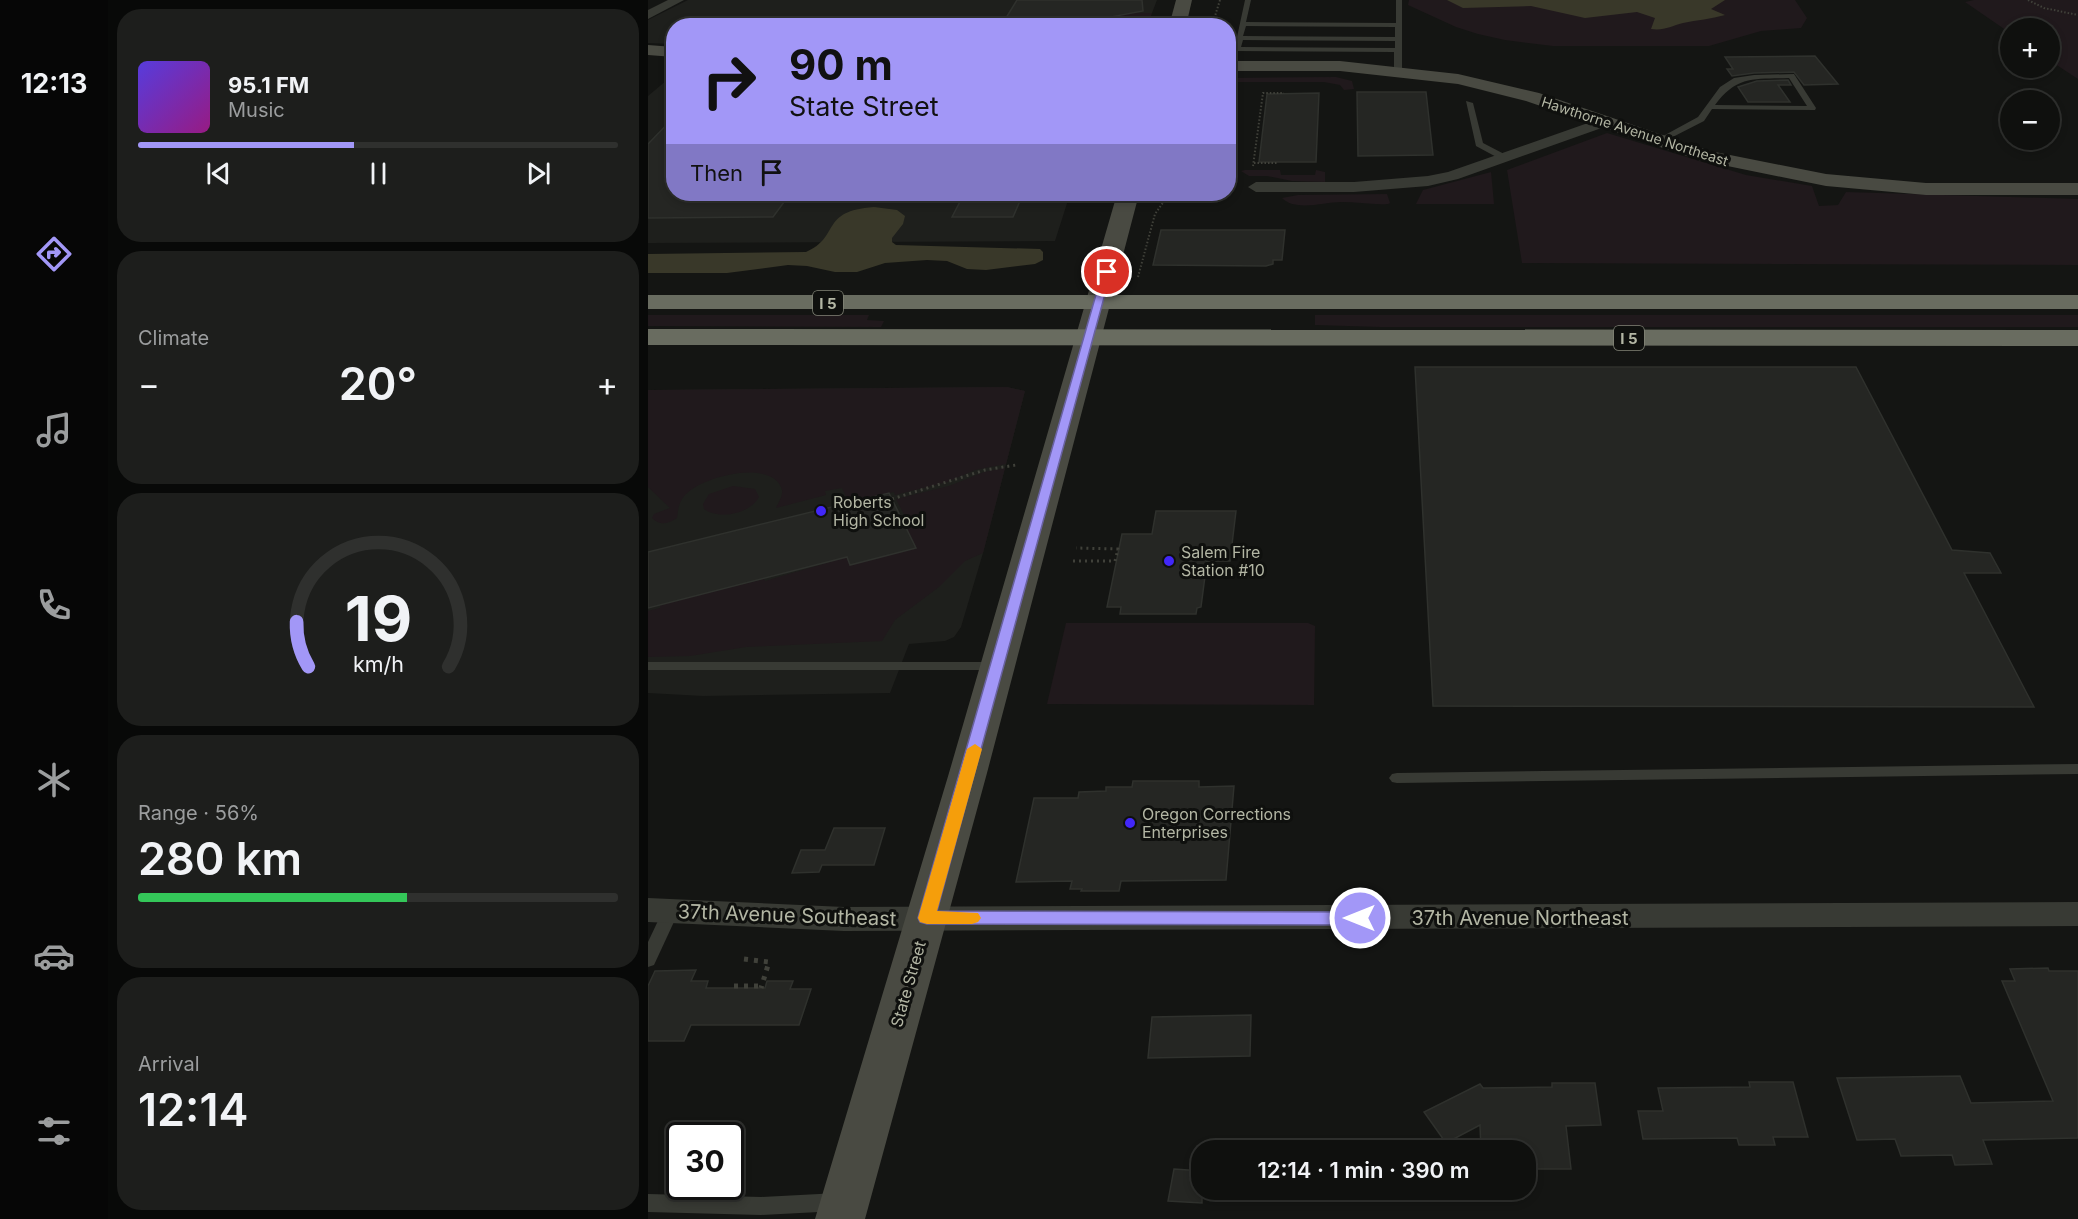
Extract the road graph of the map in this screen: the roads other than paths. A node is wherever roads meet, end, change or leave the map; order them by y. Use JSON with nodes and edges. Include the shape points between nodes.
{"nodes":[{"id":1,"x":678,"y":0,"type":"edge"},
{"id":2,"x":1185,"y":0,"type":"edge"},
{"id":3,"x":1248,"y":0,"type":"edge"},
{"id":4,"x":1399,"y":0,"type":"edge"},
{"id":5,"x":648,"y":15,"type":"edge"},
{"id":6,"x":1179,"y":18,"type":"edge"},
{"id":7,"x":1243,"y":24,"type":"junction"},
{"id":8,"x":1399,"y":25,"type":"junction"},
{"id":9,"x":1239,"y":38,"type":"junction"},
{"id":10,"x":1400,"y":39,"type":"junction"},
{"id":11,"x":648,"y":50,"type":"edge"},
{"id":12,"x":1398,"y":50,"type":"junction"},
{"id":13,"x":666,"y":51,"type":"edge"},
{"id":14,"x":1236,"y":66,"type":"edge"},
{"id":15,"x":1398,"y":71,"type":"junction"},
{"id":16,"x":1469,"y":103,"type":"dead end"},
{"id":17,"x":1710,"y":107,"type":"junction"},
{"id":18,"x":1605,"y":122,"type":"junction"},
{"id":19,"x":1658,"y":141,"type":"junction"},
{"id":20,"x":1505,"y":158,"type":"junction"},
{"id":21,"x":1256,"y":188,"type":"dead end"},
{"id":22,"x":2078,"y":189,"type":"edge"},
{"id":23,"x":1126,"y":201,"type":"edge"},
{"id":24,"x":648,"y":302,"type":"edge"},
{"id":25,"x":2078,"y":302,"type":"edge"},
{"id":26,"x":648,"y":337,"type":"edge"},
{"id":27,"x":2078,"y":338,"type":"edge"},
{"id":28,"x":648,"y":666,"type":"edge"},
{"id":29,"x":998,"y":666,"type":"junction"},
{"id":30,"x":2078,"y":769,"type":"edge"},
{"id":31,"x":1397,"y":778,"type":"dead end"},
{"id":32,"x":660,"y":911,"type":"edge"},
{"id":33,"x":2078,"y":914,"type":"edge"},
{"id":34,"x":927,"y":918,"type":"junction"},
{"id":35,"x":648,"y":960,"type":"edge"},
{"id":36,"x":648,"y":1203,"type":"edge"},
{"id":37,"x":842,"y":1210,"type":"edge"}],
"edges":[{"from":1,"to":5,"type":"street"},
{"from":2,"to":6,"type":"main road"},
{"from":3,"to":7,"type":"lane"},
{"from":4,"to":8,"type":"lane"},
{"from":7,"to":8,"type":"lane"},
{"from":7,"to":9,"type":"lane"},
{"from":8,"to":10,"type":"lane"},
{"from":9,"to":10,"type":"lane"},
{"from":9,"to":12,"type":"lane","via":[[1237,49]]},
{"from":10,"to":12,"type":"lane"},
{"from":11,"to":13,"type":"main road"},
{"from":12,"to":15,"type":"lane"},
{"from":14,"to":15,"type":"main road","name":"Hawthorne Avenue Northeast","via":[[1340,66]]},
{"from":15,"to":18,"type":"main road","name":"Hawthorne Avenue Northeast","via":[[1498,88]]},
{"from":16,"to":20,"type":"lane","via":[[1479,144]]},
{"from":17,"to":17,"type":"lane","via":[[1723,89],[1737,80],[1791,76],[1812,108]]},
{"from":17,"to":19,"type":"lane","via":[[1701,119]]},
{"from":18,"to":19,"type":"main road","name":"Hawthorne Avenue Northeast"},
{"from":18,"to":20,"type":"street"},
{"from":19,"to":22,"type":"main road","name":"Hawthorne Avenue Northeast","via":[[1732,163],[1826,180],[1926,189]]},
{"from":20,"to":21,"type":"street","via":[[1452,176],[1401,186]]},
{"from":23,"to":29,"type":"main road","name":"State Street"},
{"from":24,"to":25,"type":"highway","number":"I 5"},
{"from":26,"to":27,"type":"highway","number":"I 5"},
{"from":28,"to":29,"type":"lane"},
{"from":29,"to":34,"type":"main road","name":"State Street"},
{"from":30,"to":31,"type":"lane"},
{"from":32,"to":34,"type":"street","name":"37th Avenue Southeast","via":[[844,919]]},
{"from":32,"to":35,"type":"lane"},
{"from":33,"to":34,"type":"street","name":"37th Avenue Northeast"},
{"from":34,"to":37,"type":"main road","name":"State Street"},
{"from":36,"to":37,"type":"lane"}]}
